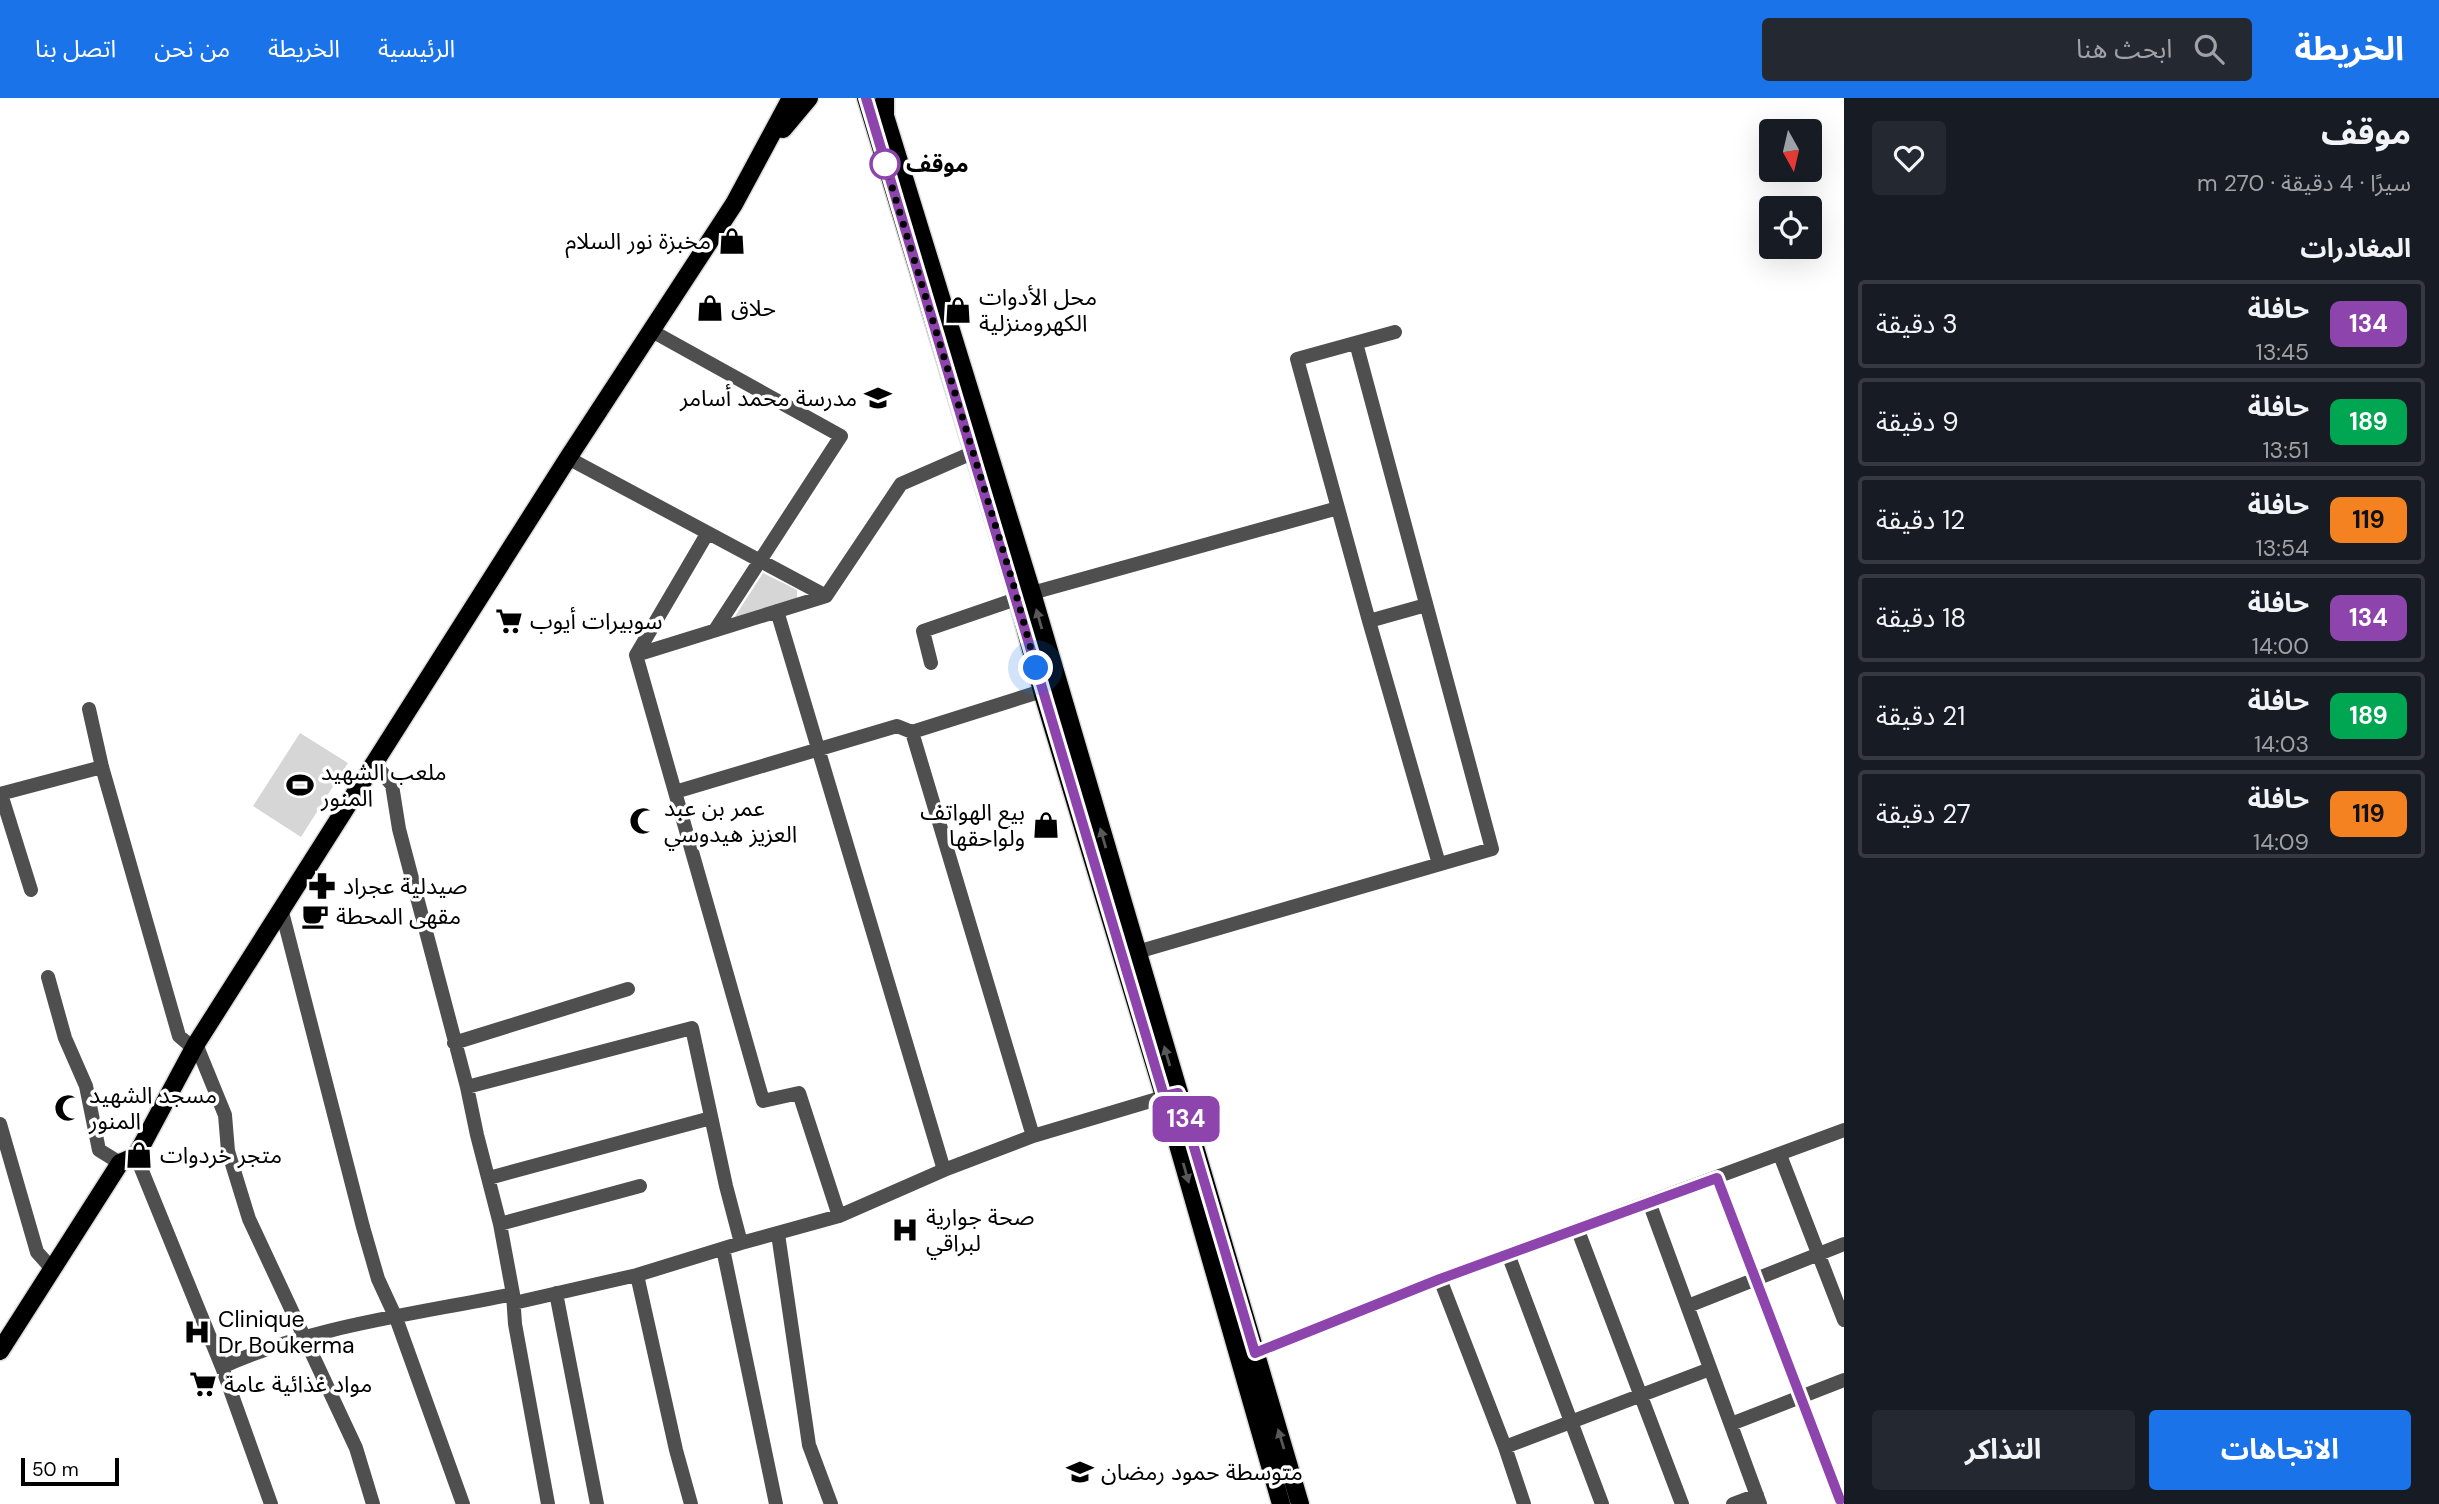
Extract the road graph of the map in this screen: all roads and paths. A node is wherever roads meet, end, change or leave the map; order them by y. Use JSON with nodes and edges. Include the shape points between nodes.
{"nodes":[{"id":1,"x":792,"y":98,"type":"edge"},
{"id":2,"x":809,"y":98,"type":"edge"},
{"id":3,"x":866,"y":98,"type":"edge"},
{"id":4,"x":885,"y":98,"type":"edge"},
{"id":5,"x":761,"y":156,"type":"junction"},
{"id":6,"x":650,"y":330,"type":"junction"},
{"id":7,"x":1395,"y":332,"type":"dead end"},
{"id":8,"x":1356,"y":343,"type":"junction"},
{"id":9,"x":972,"y":453,"type":"junction"},
{"id":10,"x":568,"y":458,"type":"junction"},
{"id":11,"x":1338,"y":508,"type":"junction"},
{"id":12,"x":708,"y":534,"type":"junction"},
{"id":13,"x":760,"y":561,"type":"junction"},
{"id":14,"x":826,"y":596,"type":"junction"},
{"id":15,"x":1024,"y":596,"type":"junction"},
{"id":16,"x":1426,"y":605,"type":"junction"},
{"id":17,"x":777,"y":611,"type":"junction"},
{"id":18,"x":1369,"y":621,"type":"junction"},
{"id":19,"x":715,"y":630,"type":"junction"},
{"id":20,"x":636,"y":655,"type":"junction"},
{"id":21,"x":932,"y":663,"type":"dead end"},
{"id":22,"x":1042,"y":691,"type":"junction"},
{"id":23,"x":89,"y":709,"type":"dead end"},
{"id":24,"x":912,"y":732,"type":"junction"},
{"id":25,"x":817,"y":751,"type":"junction"},
{"id":26,"x":375,"y":764,"type":"junction"},
{"id":27,"x":102,"y":767,"type":"junction"},
{"id":28,"x":674,"y":792,"type":"junction"},
{"id":29,"x":1,"y":794,"type":"edge"},
{"id":30,"x":1439,"y":864,"type":"junction"},
{"id":31,"x":31,"y":890,"type":"dead end"},
{"id":32,"x":281,"y":908,"type":"junction"},
{"id":33,"x":1137,"y":952,"type":"junction"},
{"id":34,"x":48,"y":977,"type":"dead end"},
{"id":35,"x":628,"y":989,"type":"dead end"},
{"id":36,"x":454,"y":1043,"type":"junction"},
{"id":37,"x":195,"y":1046,"type":"junction"},
{"id":38,"x":467,"y":1087,"type":"junction"},
{"id":39,"x":1171,"y":1095,"type":"junction"},
{"id":40,"x":711,"y":1118,"type":"junction"},
{"id":41,"x":0,"y":1124,"type":"edge"},
{"id":42,"x":1844,"y":1130,"type":"edge"},
{"id":43,"x":1033,"y":1136,"type":"junction"},
{"id":44,"x":1780,"y":1155,"type":"junction"},
{"id":45,"x":128,"y":1160,"type":"junction"},
{"id":46,"x":944,"y":1170,"type":"junction"},
{"id":47,"x":489,"y":1178,"type":"junction"},
{"id":48,"x":1717,"y":1178,"type":"junction"},
{"id":49,"x":640,"y":1186,"type":"dead end"},
{"id":50,"x":1649,"y":1202,"type":"junction"},
{"id":51,"x":839,"y":1216,"type":"junction"},
{"id":52,"x":500,"y":1224,"type":"junction"},
{"id":53,"x":1577,"y":1228,"type":"junction"},
{"id":54,"x":778,"y":1234,"type":"junction"},
{"id":55,"x":741,"y":1243,"type":"junction"},
{"id":56,"x":1844,"y":1244,"type":"edge"},
{"id":57,"x":723,"y":1249,"type":"junction"},
{"id":58,"x":1508,"y":1254,"type":"junction"},
{"id":59,"x":1818,"y":1254,"type":"junction"},
{"id":60,"x":52,"y":1269,"type":"junction"},
{"id":61,"x":637,"y":1275,"type":"junction"},
{"id":62,"x":1440,"y":1279,"type":"junction"},
{"id":63,"x":1755,"y":1279,"type":"junction"},
{"id":64,"x":556,"y":1293,"type":"junction"},
{"id":65,"x":514,"y":1299,"type":"junction"},
{"id":66,"x":1688,"y":1306,"type":"junction"},
{"id":67,"x":396,"y":1318,"type":"junction"},
{"id":68,"x":1844,"y":1320,"type":"edge"},
{"id":69,"x":304,"y":1339,"type":"junction"},
{"id":70,"x":0,"y":1351,"type":"edge"},
{"id":71,"x":1255,"y":1353,"type":"junction"},
{"id":72,"x":222,"y":1367,"type":"junction"},
{"id":73,"x":1710,"y":1369,"type":"junction"},
{"id":74,"x":1844,"y":1380,"type":"edge"},
{"id":75,"x":1641,"y":1395,"type":"junction"},
{"id":76,"x":1800,"y":1397,"type":"junction"},
{"id":77,"x":1571,"y":1423,"type":"junction"},
{"id":78,"x":1731,"y":1424,"type":"junction"},
{"id":79,"x":1505,"y":1447,"type":"junction"},
{"id":80,"x":1758,"y":1499,"type":"edge"},
{"id":81,"x":1840,"y":1500,"type":"dead end"},
{"id":82,"x":271,"y":1504,"type":"edge"},
{"id":83,"x":373,"y":1504,"type":"edge"},
{"id":84,"x":463,"y":1504,"type":"edge"},
{"id":85,"x":548,"y":1504,"type":"edge"},
{"id":86,"x":597,"y":1504,"type":"edge"},
{"id":87,"x":691,"y":1504,"type":"edge"},
{"id":88,"x":776,"y":1504,"type":"edge"},
{"id":89,"x":831,"y":1504,"type":"edge"},
{"id":90,"x":1281,"y":1504,"type":"edge"},
{"id":91,"x":1300,"y":1504,"type":"edge"},
{"id":92,"x":1524,"y":1504,"type":"edge"},
{"id":93,"x":1602,"y":1504,"type":"edge"},
{"id":94,"x":1682,"y":1504,"type":"edge"},
{"id":95,"x":1733,"y":1504,"type":"edge"}],
"edges":[{"from":1,"to":5,"type":"main road"},
{"from":2,"to":5,"type":"main road"},
{"from":3,"to":9,"type":"main road"},
{"from":4,"to":15,"type":"main road","via":[[885,116]]},
{"from":5,"to":6,"type":"main road"},
{"from":6,"to":10,"type":"main road"},
{"from":6,"to":13,"type":"street","via":[[841,436]]},
{"from":7,"to":8,"type":"street"},
{"from":8,"to":11,"type":"street","via":[[1297,359]]},
{"from":8,"to":16,"type":"street"},
{"from":9,"to":14,"type":"street","via":[[901,484]]},
{"from":9,"to":15,"type":"main road"},
{"from":10,"to":12,"type":"street"},
{"from":10,"to":26,"type":"main road"},
{"from":11,"to":15,"type":"street"},
{"from":11,"to":18,"type":"street"},
{"from":12,"to":13,"type":"street"},
{"from":12,"to":20,"type":"street"},
{"from":13,"to":14,"type":"street"},
{"from":13,"to":19,"type":"street"},
{"from":14,"to":17,"type":"street"},
{"from":15,"to":21,"type":"street","via":[[923,631]]},
{"from":15,"to":22,"type":"main road"},
{"from":33,"to":15,"type":"main road","one_way":true},
{"from":16,"to":18,"type":"street"},
{"from":16,"to":30,"type":"street","via":[[1492,849]]},
{"from":17,"to":19,"type":"street"},
{"from":17,"to":25,"type":"street"},
{"from":18,"to":30,"type":"street"},
{"from":19,"to":20,"type":"street"},
{"from":20,"to":28,"type":"street"},
{"from":22,"to":24,"type":"street"},
{"from":22,"to":39,"type":"main road"},
{"from":23,"to":27,"type":"street"},
{"from":24,"to":25,"type":"street","via":[[897,726]]},
{"from":24,"to":43,"type":"street"},
{"from":25,"to":28,"type":"street"},
{"from":25,"to":46,"type":"street"},
{"from":26,"to":32,"type":"main road"},
{"from":26,"to":36,"type":"street","via":[[392,785],[398,829]]},
{"from":27,"to":29,"type":"street"},
{"from":27,"to":37,"type":"street","via":[[179,1036]]},
{"from":28,"to":51,"type":"street","via":[[763,1101],[799,1093]]},
{"from":29,"to":31,"type":"street"},
{"from":30,"to":33,"type":"street"},
{"from":32,"to":37,"type":"main road"},
{"from":32,"to":67,"type":"street","via":[[363,1227],[378,1279]]},
{"from":39,"to":33,"type":"main road","one_way":true},
{"from":34,"to":45,"type":"street","via":[[65,1038],[86,1086],[99,1150]]},
{"from":35,"to":36,"type":"street"},
{"from":36,"to":38,"type":"street"},
{"from":37,"to":45,"type":"main road"},
{"from":37,"to":69,"type":"street","via":[[225,1115],[228,1151],[249,1219]]},
{"from":38,"to":40,"type":"street","via":[[692,1028]]},
{"from":38,"to":47,"type":"street"},
{"from":39,"to":43,"type":"street"},
{"from":39,"to":71,"type":"main road"},
{"from":39,"to":90,"type":"main road","one_way":true},
{"from":40,"to":47,"type":"street"},
{"from":40,"to":55,"type":"street"},
{"from":41,"to":60,"type":"street","via":[[37,1252]]},
{"from":42,"to":44,"type":"street"},
{"from":43,"to":46,"type":"street"},
{"from":44,"to":48,"type":"street"},
{"from":44,"to":59,"type":"street"},
{"from":45,"to":60,"type":"main road"},
{"from":45,"to":72,"type":"street"},
{"from":46,"to":51,"type":"street"},
{"from":47,"to":52,"type":"street"},
{"from":48,"to":50,"type":"street"},
{"from":48,"to":63,"type":"street"},
{"from":49,"to":52,"type":"street"},
{"from":50,"to":53,"type":"street"},
{"from":50,"to":66,"type":"street"},
{"from":51,"to":54,"type":"street"},
{"from":52,"to":65,"type":"street"},
{"from":53,"to":58,"type":"street"},
{"from":53,"to":75,"type":"street"},
{"from":54,"to":55,"type":"street"},
{"from":54,"to":89,"type":"street","via":[[809,1445]]},
{"from":55,"to":57,"type":"street"},
{"from":56,"to":59,"type":"street"},
{"from":57,"to":61,"type":"street"},
{"from":57,"to":88,"type":"street"},
{"from":58,"to":62,"type":"street"},
{"from":58,"to":77,"type":"street"},
{"from":59,"to":63,"type":"street"},
{"from":59,"to":68,"type":"street"},
{"from":60,"to":70,"type":"main road"},
{"from":61,"to":64,"type":"street"},
{"from":61,"to":87,"type":"street"},
{"from":62,"to":71,"type":"street"},
{"from":62,"to":79,"type":"street"},
{"from":63,"to":66,"type":"street"},
{"from":63,"to":76,"type":"street"},
{"from":64,"to":65,"type":"street"},
{"from":64,"to":86,"type":"street"},
{"from":65,"to":67,"type":"street"},
{"from":65,"to":85,"type":"street"},
{"from":66,"to":73,"type":"street"},
{"from":67,"to":69,"type":"street"},
{"from":67,"to":84,"type":"street"},
{"from":69,"to":72,"type":"street"},
{"from":69,"to":83,"type":"street","via":[[356,1448]]},
{"from":91,"to":71,"type":"main road","one_way":true},
{"from":72,"to":82,"type":"street"},
{"from":73,"to":75,"type":"street"},
{"from":73,"to":78,"type":"street"},
{"from":74,"to":76,"type":"street"},
{"from":75,"to":77,"type":"street"},
{"from":75,"to":94,"type":"street"},
{"from":76,"to":78,"type":"street"},
{"from":76,"to":81,"type":"street"},
{"from":77,"to":79,"type":"street"},
{"from":77,"to":93,"type":"street"},
{"from":78,"to":80,"type":"street"},
{"from":79,"to":92,"type":"street"},
{"from":80,"to":95,"type":"street"}]}
